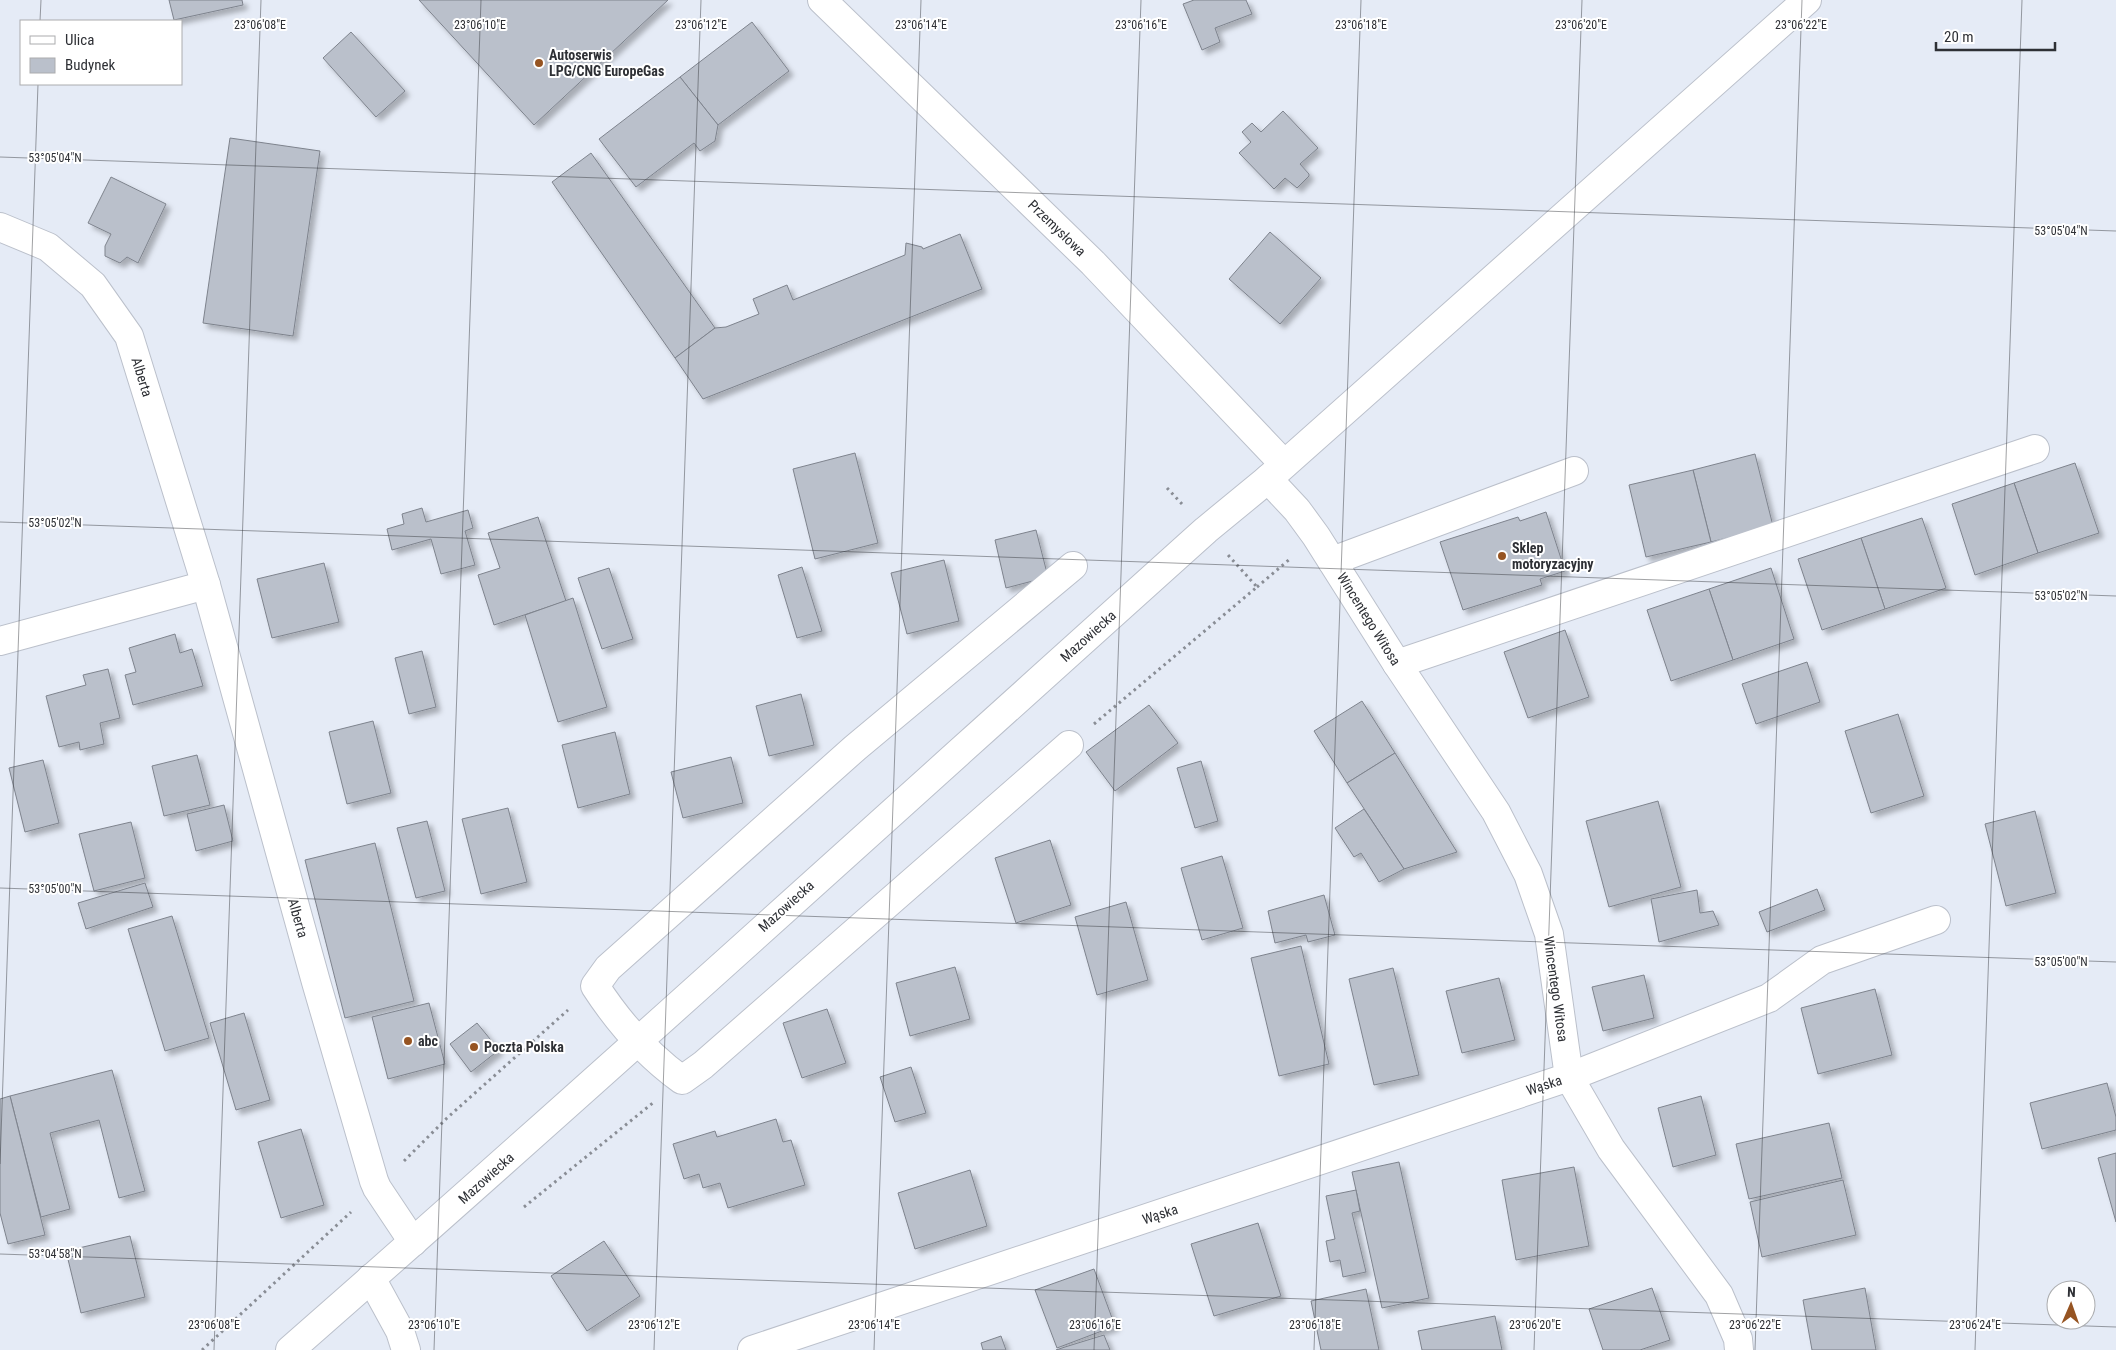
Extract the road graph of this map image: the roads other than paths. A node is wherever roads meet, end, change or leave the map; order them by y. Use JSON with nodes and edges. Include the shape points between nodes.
{"nodes":[{"id":1,"x":822,"y":0,"type":"edge"},
{"id":2,"x":1807,"y":0,"type":"edge"},
{"id":3,"x":0,"y":227,"type":"edge"},
{"id":4,"x":2035,"y":449,"type":"dead end"},
{"id":5,"x":1574,"y":471,"type":"dead end"},
{"id":6,"x":1276,"y":472,"type":"junction"},
{"id":7,"x":1332,"y":561,"type":"junction"},
{"id":8,"x":1073,"y":566,"type":"dead end"},
{"id":9,"x":206,"y":585,"type":"junction"},
{"id":10,"x":0,"y":641,"type":"edge"},
{"id":11,"x":1397,"y":664,"type":"junction"},
{"id":12,"x":1069,"y":745,"type":"road end"},
{"id":13,"x":1936,"y":920,"type":"dead end"},
{"id":14,"x":636,"y":1041,"type":"junction"},
{"id":15,"x":1569,"y":1077,"type":"junction"},
{"id":16,"x":414,"y":1242,"type":"junction"},
{"id":17,"x":371,"y":1278,"type":"junction"},
{"id":18,"x":290,"y":1350,"type":"edge"},
{"id":19,"x":406,"y":1350,"type":"edge"},
{"id":20,"x":752,"y":1350,"type":"edge"},
{"id":21,"x":1739,"y":1350,"type":"edge"}],
"edges":[{"from":1,"to":6,"type":"street","name":"Przemysłowa","via":[[1094,263]]},
{"from":2,"to":6,"type":"street","name":"Mazowiecka"},
{"from":3,"to":9,"type":"street","name":"Alberta","via":[[48,247],[94,285],[129,336]]},
{"from":4,"to":11,"type":"street"},
{"from":5,"to":7,"type":"street"},
{"from":6,"to":7,"type":"street","name":"Wincentego Witosa"},
{"from":6,"to":14,"type":"street","name":"Mazowiecka","via":[[1206,530]]},
{"from":7,"to":11,"type":"street","name":"Wincentego Witosa"},
{"from":8,"to":14,"type":"street","via":[[856,748],[608,968],[595,986]]},
{"from":9,"to":10,"type":"street"},
{"from":9,"to":16,"type":"street","name":"Alberta","via":[[374,1181]]},
{"from":11,"to":15,"type":"street","name":"Wincentego Witosa","via":[[1496,812],[1528,874],[1549,934]]},
{"from":12,"to":14,"type":"street","via":[[682,1080]]},
{"from":13,"to":15,"type":"street","name":"Wąska","via":[[1822,960],[1769,998]]},
{"from":14,"to":16,"type":"street","name":"Mazowiecka"},
{"from":15,"to":20,"type":"street","name":"Wąska"},
{"from":15,"to":21,"type":"street","name":"Wincentego Witosa","via":[[1611,1149],[1719,1295],[1738,1339]]},
{"from":16,"to":17,"type":"street","name":"Mazowiecka"},
{"from":17,"to":18,"type":"street","name":"Mazowiecka"},
{"from":17,"to":19,"type":"street","via":[[400,1331]]}]}
